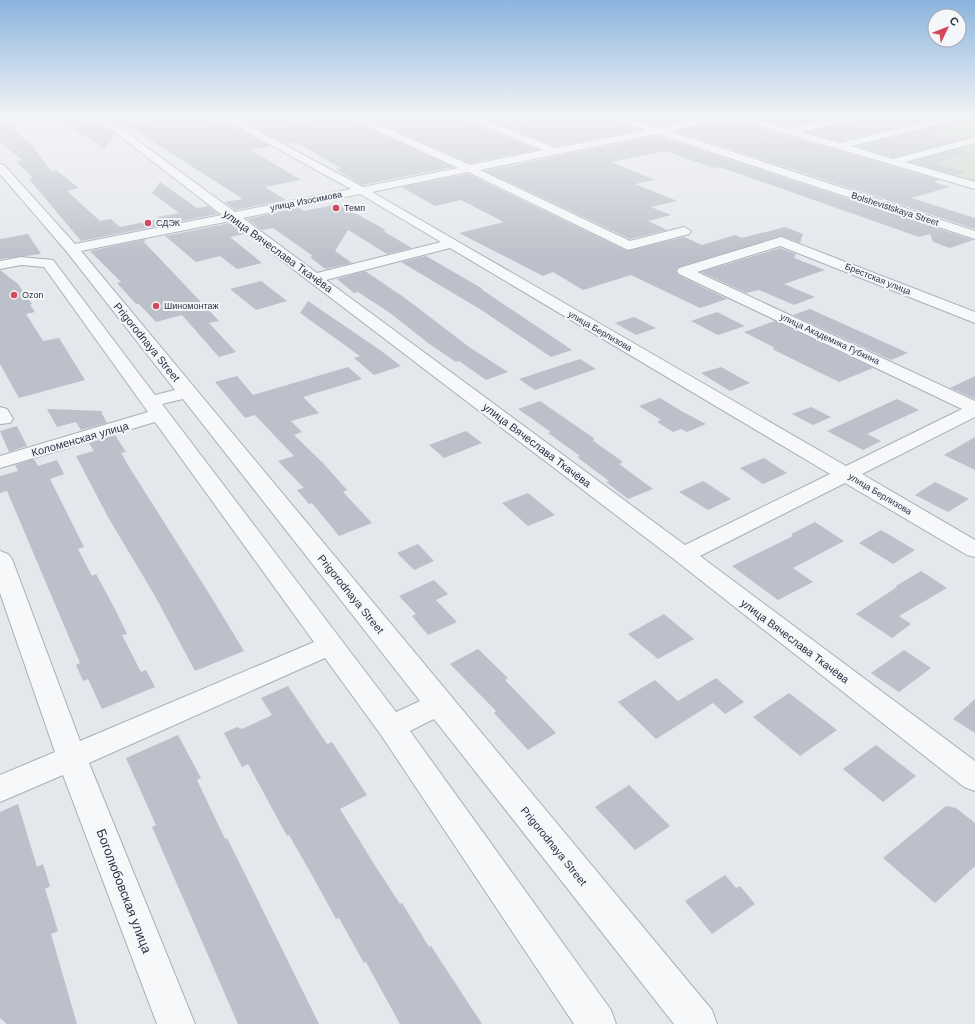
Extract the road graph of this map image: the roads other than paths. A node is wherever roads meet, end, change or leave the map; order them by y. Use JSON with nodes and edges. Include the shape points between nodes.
{"nodes":[{"id":1,"x":161,"y":163,"type":"edge"},
{"id":2,"x":311,"y":163,"type":"edge"},
{"id":3,"x":458,"y":163,"type":"edge"},
{"id":4,"x":494,"y":163,"type":"edge"},
{"id":5,"x":756,"y":163,"type":"edge"},
{"id":6,"x":895,"y":163,"type":"edge"},
{"id":7,"x":0,"y":167,"type":"edge"},
{"id":8,"x":470,"y":168,"type":"junction"},
{"id":9,"x":975,"y":175,"type":"edge"},
{"id":10,"x":957,"y":181,"type":"junction"},
{"id":11,"x":975,"y":186,"type":"edge"},
{"id":12,"x":361,"y":190,"type":"junction"},
{"id":13,"x":231,"y":216,"type":"junction"},
{"id":14,"x":684,"y":231,"type":"dead end"},
{"id":15,"x":975,"y":235,"type":"edge"},
{"id":16,"x":781,"y":241,"type":"joint"},
{"id":17,"x":451,"y":244,"type":"junction"},
{"id":18,"x":72,"y":248,"type":"junction"},
{"id":19,"x":0,"y":265,"type":"edge"},
{"id":20,"x":315,"y":278,"type":"junction"},
{"id":21,"x":975,"y":318,"type":"edge"},
{"id":22,"x":187,"y":392,"type":"junction"},
{"id":23,"x":154,"y":409,"type":"junction"},
{"id":24,"x":975,"y":409,"type":"edge"},
{"id":25,"x":0,"y":462,"type":"edge"},
{"id":26,"x":847,"y":474,"type":"junction"},
{"id":27,"x":975,"y":550,"type":"edge"},
{"id":28,"x":683,"y":555,"type":"junction"},
{"id":29,"x":0,"y":559,"type":"edge"},
{"id":30,"x":331,"y":645,"type":"junction"},
{"id":31,"x":439,"y":704,"type":"junction"},
{"id":32,"x":391,"y":727,"type":"junction"},
{"id":33,"x":72,"y":758,"type":"junction"},
{"id":34,"x":975,"y":778,"type":"edge"},
{"id":35,"x":0,"y":789,"type":"edge"},
{"id":36,"x":176,"y":1024,"type":"edge"},
{"id":37,"x":597,"y":1024,"type":"edge"},
{"id":38,"x":698,"y":1024,"type":"edge"}],
"edges":[{"from":1,"to":13,"type":"street","name":"улица Вячеслава Ткачёва"},
{"from":2,"to":12,"type":"street","name":"улица Берлизова"},
{"from":3,"to":8,"type":"street"},
{"from":4,"to":8,"type":"street","name":"улица Изосимова"},
{"from":5,"to":15,"type":"street","name":"Bolshevistskaya Street"},
{"from":6,"to":10,"type":"street"},
{"from":7,"to":18,"type":"street","name":"Prigorodnaya Street"},
{"from":8,"to":12,"type":"street","name":"улица Изосимова"},
{"from":8,"to":14,"type":"street","via":[[628,246]]},
{"from":9,"to":10,"type":"street"},
{"from":10,"to":11,"type":"street"},
{"from":12,"to":13,"type":"street","name":"улица Изосимова"},
{"from":12,"to":17,"type":"street","name":"улица Берлизова"},
{"from":13,"to":18,"type":"street","name":"улица Изосимова"},
{"from":13,"to":20,"type":"street","name":"улица Вячеслава Ткачёва"},
{"from":16,"to":21,"type":"street","name":"Брестская улица"},
{"from":16,"to":24,"type":"street","name":"улица Академика Губкина","via":[[684,271]]},
{"from":17,"to":20,"type":"street"},
{"from":17,"to":26,"type":"street","name":"улица Берлизова"},
{"from":18,"to":22,"type":"street","name":"Prigorodnaya Street"},
{"from":19,"to":23,"type":"street","via":[[21,261],[48,263]]},
{"from":20,"to":28,"type":"street","name":"улица Вячеслава Ткачёва"},
{"from":22,"to":23,"type":"street","name":"Коломенская улица"},
{"from":22,"to":31,"type":"street","name":"Prigorodnaya Street"},
{"from":23,"to":25,"type":"street","name":"Коломенская улица"},
{"from":23,"to":30,"type":"street"},
{"from":24,"to":26,"type":"street"},
{"from":26,"to":27,"type":"street","name":"улица Берлизова"},
{"from":26,"to":28,"type":"street"},
{"from":28,"to":34,"type":"street","name":"улица Вячеслава Ткачёва"},
{"from":29,"to":33,"type":"street","name":"Боголюбовская улица"},
{"from":30,"to":32,"type":"street"},
{"from":30,"to":33,"type":"street"},
{"from":31,"to":32,"type":"street"},
{"from":31,"to":38,"type":"street","name":"Prigorodnaya Street"},
{"from":32,"to":37,"type":"street"},
{"from":33,"to":35,"type":"street"},
{"from":33,"to":36,"type":"street","name":"Боголюбовская улица"}]}
